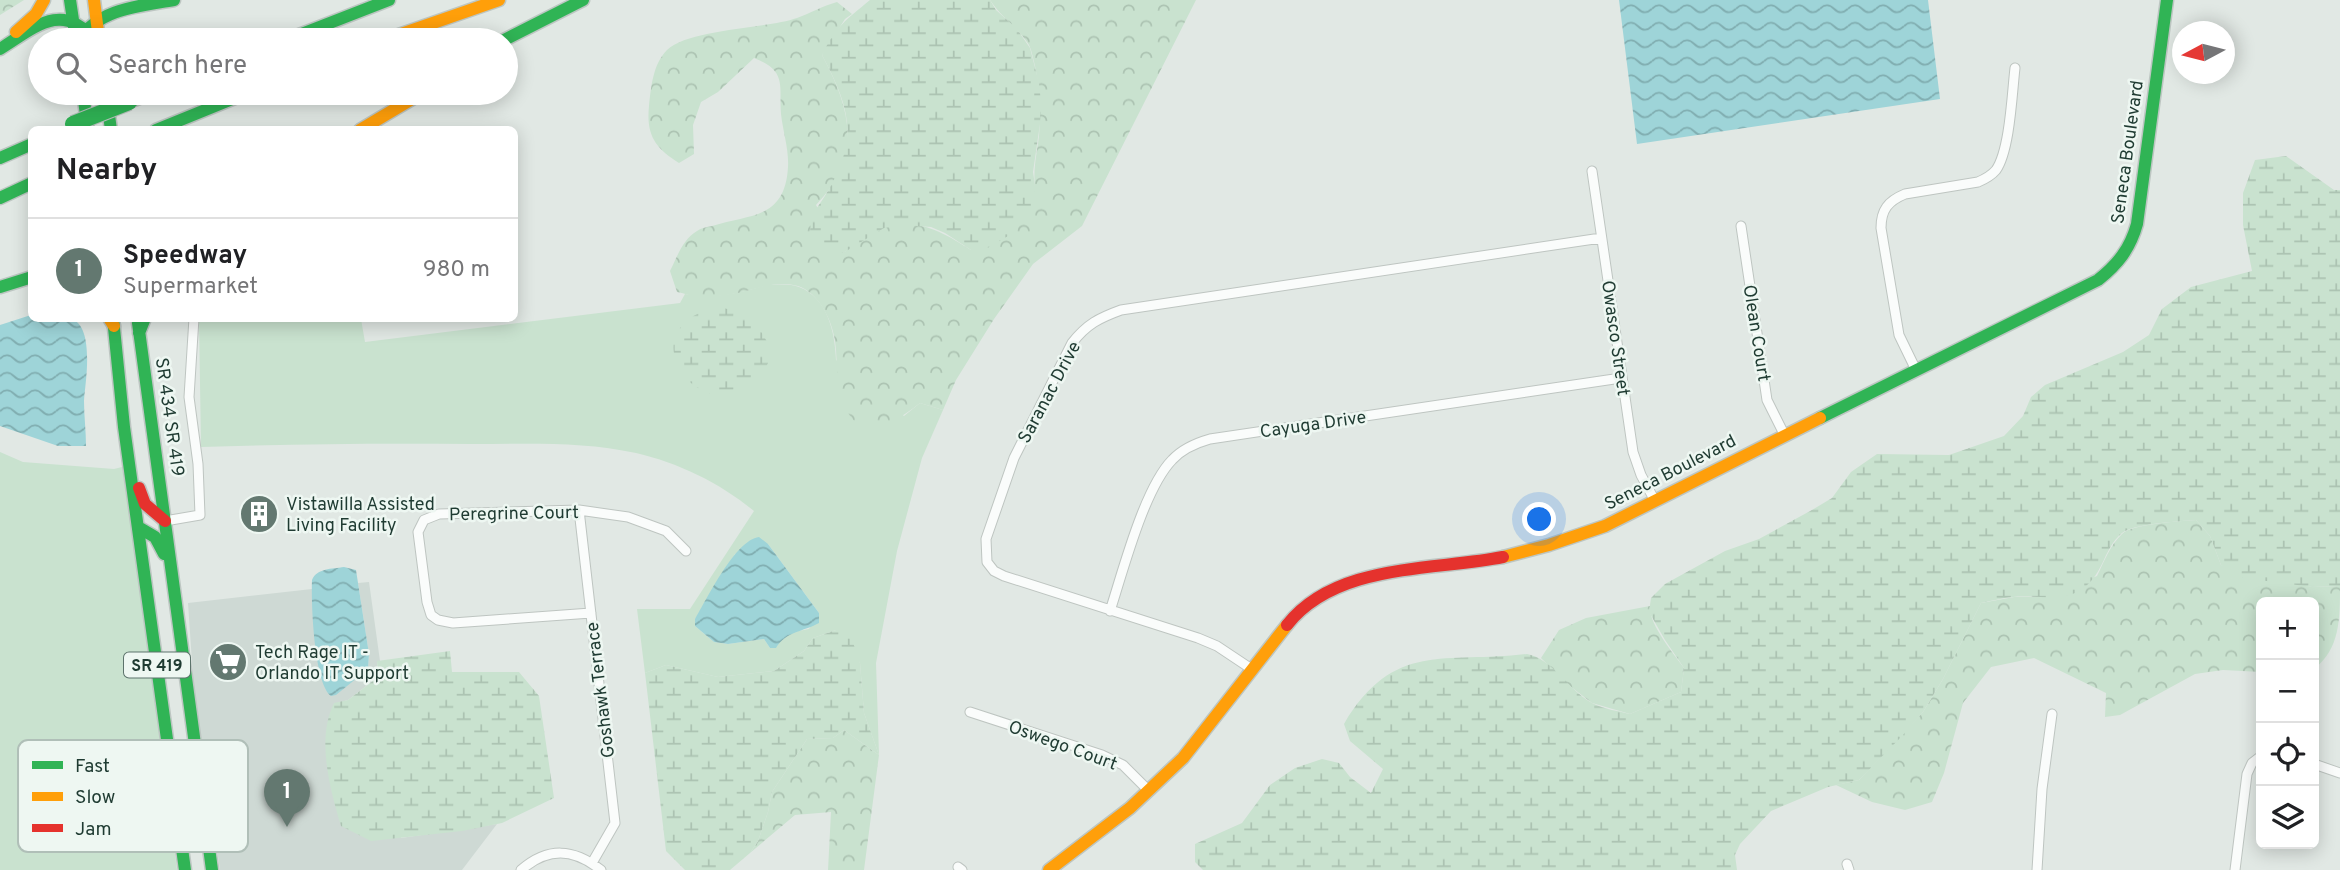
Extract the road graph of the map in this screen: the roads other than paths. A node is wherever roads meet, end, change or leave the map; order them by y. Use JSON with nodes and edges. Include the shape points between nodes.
{"nodes":[{"id":1,"x":44,"y":0,"type":"edge"},
{"id":2,"x":70,"y":0,"type":"edge"},
{"id":3,"x":94,"y":0,"type":"edge"},
{"id":4,"x":174,"y":0,"type":"edge"},
{"id":5,"x":389,"y":0,"type":"edge"},
{"id":6,"x":499,"y":0,"type":"edge"},
{"id":7,"x":583,"y":0,"type":"edge"},
{"id":8,"x":2167,"y":0,"type":"edge"},
{"id":9,"x":36,"y":28,"type":"edge"},
{"id":10,"x":78,"y":28,"type":"edge"},
{"id":11,"x":84,"y":28,"type":"edge"},
{"id":12,"x":87,"y":28,"type":"edge"},
{"id":13,"x":97,"y":28,"type":"edge"},
{"id":14,"x":317,"y":28,"type":"edge"},
{"id":15,"x":418,"y":28,"type":"edge"},
{"id":16,"x":28,"y":32,"type":"edge"},
{"id":17,"x":518,"y":33,"type":"edge"},
{"id":18,"x":0,"y":48,"type":"edge"},
{"id":19,"x":2015,"y":68,"type":"dead end"},
{"id":20,"x":80,"y":105,"type":"edge"},
{"id":21,"x":108,"y":105,"type":"edge"},
{"id":22,"x":124,"y":105,"type":"edge"},
{"id":23,"x":217,"y":105,"type":"edge"},
{"id":24,"x":389,"y":105,"type":"edge"},
{"id":25,"x":402,"y":105,"type":"edge"},
{"id":26,"x":75,"y":126,"type":"edge"},
{"id":27,"x":78,"y":126,"type":"edge"},
{"id":28,"x":110,"y":126,"type":"edge"},
{"id":29,"x":166,"y":126,"type":"edge"},
{"id":30,"x":357,"y":126,"type":"edge"},
{"id":31,"x":367,"y":126,"type":"edge"},
{"id":32,"x":28,"y":146,"type":"edge"},
{"id":33,"x":0,"y":158,"type":"edge"},
{"id":34,"x":1592,"y":171,"type":"dead end"},
{"id":35,"x":28,"y":185,"type":"edge"},
{"id":36,"x":0,"y":198,"type":"edge"},
{"id":37,"x":1741,"y":226,"type":"dead end"},
{"id":38,"x":1601,"y":238,"type":"junction"},
{"id":39,"x":28,"y":278,"type":"edge"},
{"id":40,"x":0,"y":288,"type":"edge"},
{"id":41,"x":28,"y":289,"type":"edge"},
{"id":42,"x":0,"y":298,"type":"edge"},
{"id":43,"x":112,"y":322,"type":"edge"},
{"id":44,"x":194,"y":322,"type":"edge"},
{"id":45,"x":140,"y":323,"type":"edge"},
{"id":46,"x":1916,"y":370,"type":"junction"},
{"id":47,"x":1621,"y":378,"type":"junction"},
{"id":48,"x":1785,"y":436,"type":"junction"},
{"id":49,"x":129,"y":461,"type":"junction"},
{"id":50,"x":1655,"y":501,"type":"junction"},
{"id":51,"x":579,"y":510,"type":"junction"},
{"id":52,"x":165,"y":521,"type":"junction"},
{"id":53,"x":138,"y":527,"type":"junction"},
{"id":54,"x":686,"y":551,"type":"dead end"},
{"id":55,"x":173,"y":585,"type":"junction"},
{"id":56,"x":1110,"y":611,"type":"junction"},
{"id":57,"x":591,"y":613,"type":"junction"},
{"id":58,"x":1253,"y":670,"type":"junction"},
{"id":59,"x":970,"y":712,"type":"dead end"},
{"id":60,"x":2052,"y":714,"type":"dead end"},
{"id":61,"x":167,"y":740,"type":"edge"},
{"id":62,"x":194,"y":740,"type":"edge"},
{"id":63,"x":2256,"y":760,"type":"edge"},
{"id":64,"x":2319,"y":766,"type":"edge"},
{"id":65,"x":2340,"y":772,"type":"edge"},
{"id":66,"x":1149,"y":791,"type":"junction"},
{"id":67,"x":183,"y":852,"type":"edge"},
{"id":68,"x":210,"y":852,"type":"edge"},
{"id":69,"x":592,"y":863,"type":"junction"},
{"id":70,"x":185,"y":870,"type":"edge"},
{"id":71,"x":212,"y":870,"type":"edge"},
{"id":72,"x":521,"y":870,"type":"edge"},
{"id":73,"x":601,"y":870,"type":"edge"},
{"id":74,"x":1049,"y":870,"type":"edge"},
{"id":75,"x":2037,"y":870,"type":"edge"},
{"id":76,"x":2235,"y":870,"type":"edge"}],
"edges":[{"from":1,"to":18,"type":"main road","via":[[36,14]]},
{"from":2,"to":11,"type":"main road"},
{"from":3,"to":12,"type":"main road"},
{"from":4,"to":13,"type":"main road"},
{"from":5,"to":14,"type":"main road"},
{"from":6,"to":15,"type":"main road"},
{"from":7,"to":17,"type":"main road"},
{"from":8,"to":46,"type":"main road","name":"Seneca Boulevard","via":[[2137,223],[2132,244],[2118,265],[2098,280]]},
{"from":9,"to":10,"type":"main road","via":[[59,18]]},
{"from":16,"to":18,"type":"main road"},
{"from":19,"to":46,"type":"street","via":[[2005,149],[1997,169],[1978,182],[1905,194],[1886,206],[1881,216],[1895,319]]},
{"from":20,"to":26,"type":"main road"},
{"from":21,"to":28,"type":"main road"},
{"from":22,"to":27,"type":"main road","bridge":true},
{"from":23,"to":29,"type":"main road"},
{"from":24,"to":30,"type":"main road"},
{"from":25,"to":31,"type":"main road"},
{"from":32,"to":33,"type":"main road"},
{"from":34,"to":38,"type":"street","name":"Owasco Street"},
{"from":35,"to":36,"type":"main road"},
{"from":37,"to":48,"type":"street","name":"Olean Court","via":[[1765,388]]},
{"from":38,"to":47,"type":"street","name":"Owasco Street"},
{"from":38,"to":56,"type":"street","name":"Saranac Drive","via":[[1121,310],[1084,328],[1014,458],[984,552],[986,562],[1004,576]]},
{"from":39,"to":40,"type":"main road"},
{"from":41,"to":42,"type":"main road"},
{"from":43,"to":49,"type":"main road","number":"SR 419"},
{"from":44,"to":52,"type":"street","via":[[189,397],[200,515]]},
{"from":45,"to":52,"type":"main road","name":"SR 434 SR 419"},
{"from":46,"to":48,"type":"main road","name":"Seneca Boulevard"},
{"from":47,"to":50,"type":"street","name":"Owasco Street","via":[[1633,452]]},
{"from":47,"to":56,"type":"street","name":"Cayuga Drive","via":[[1197,443],[1173,458],[1153,487]]},
{"from":48,"to":50,"type":"main road","name":"Seneca Boulevard"},
{"from":49,"to":52,"type":"main road","via":[[145,504]]},
{"from":49,"to":53,"type":"main road","number":"SR 419"},
{"from":50,"to":58,"type":"main road","name":"Seneca Boulevard","via":[[1605,526],[1530,551],[1335,587],[1299,610]]},
{"from":51,"to":54,"type":"street","name":"Peregrine Court","via":[[628,517],[666,531]]},
{"from":51,"to":57,"type":"street","name":"Goshawk Terrace"},
{"from":51,"to":57,"type":"street","name":"Peregrine Court","via":[[439,514],[424,520],[418,532],[427,602],[438,620],[453,623]]},
{"from":52,"to":55,"type":"main road","number":"SR 419"},
{"from":53,"to":55,"type":"main road","via":[[160,541]]},
{"from":53,"to":61,"type":"main road","number":"SR 419"},
{"from":55,"to":62,"type":"main road","number":"SR 419"},
{"from":56,"to":58,"type":"street","name":"Saranac Drive","via":[[1198,638]]},
{"from":57,"to":69,"type":"street","name":"Goshawk Terrace","via":[[615,823]]},
{"from":58,"to":66,"type":"main road","name":"Seneca Boulevard","via":[[1183,758]]},
{"from":59,"to":66,"type":"street","name":"Oswego Court","via":[[1102,755],[1122,765]]},
{"from":60,"to":75,"type":"street"},
{"from":63,"to":76,"type":"street","via":[[2247,774]]},
{"from":64,"to":65,"type":"street"},
{"from":66,"to":74,"type":"main road","name":"Seneca Boulevard"},
{"from":67,"to":70,"type":"main road","number":"SR 419"},
{"from":68,"to":71,"type":"main road","number":"SR 419"},
{"from":69,"to":72,"type":"street","via":[[561,852],[540,856]]},
{"from":69,"to":73,"type":"street"}]}
